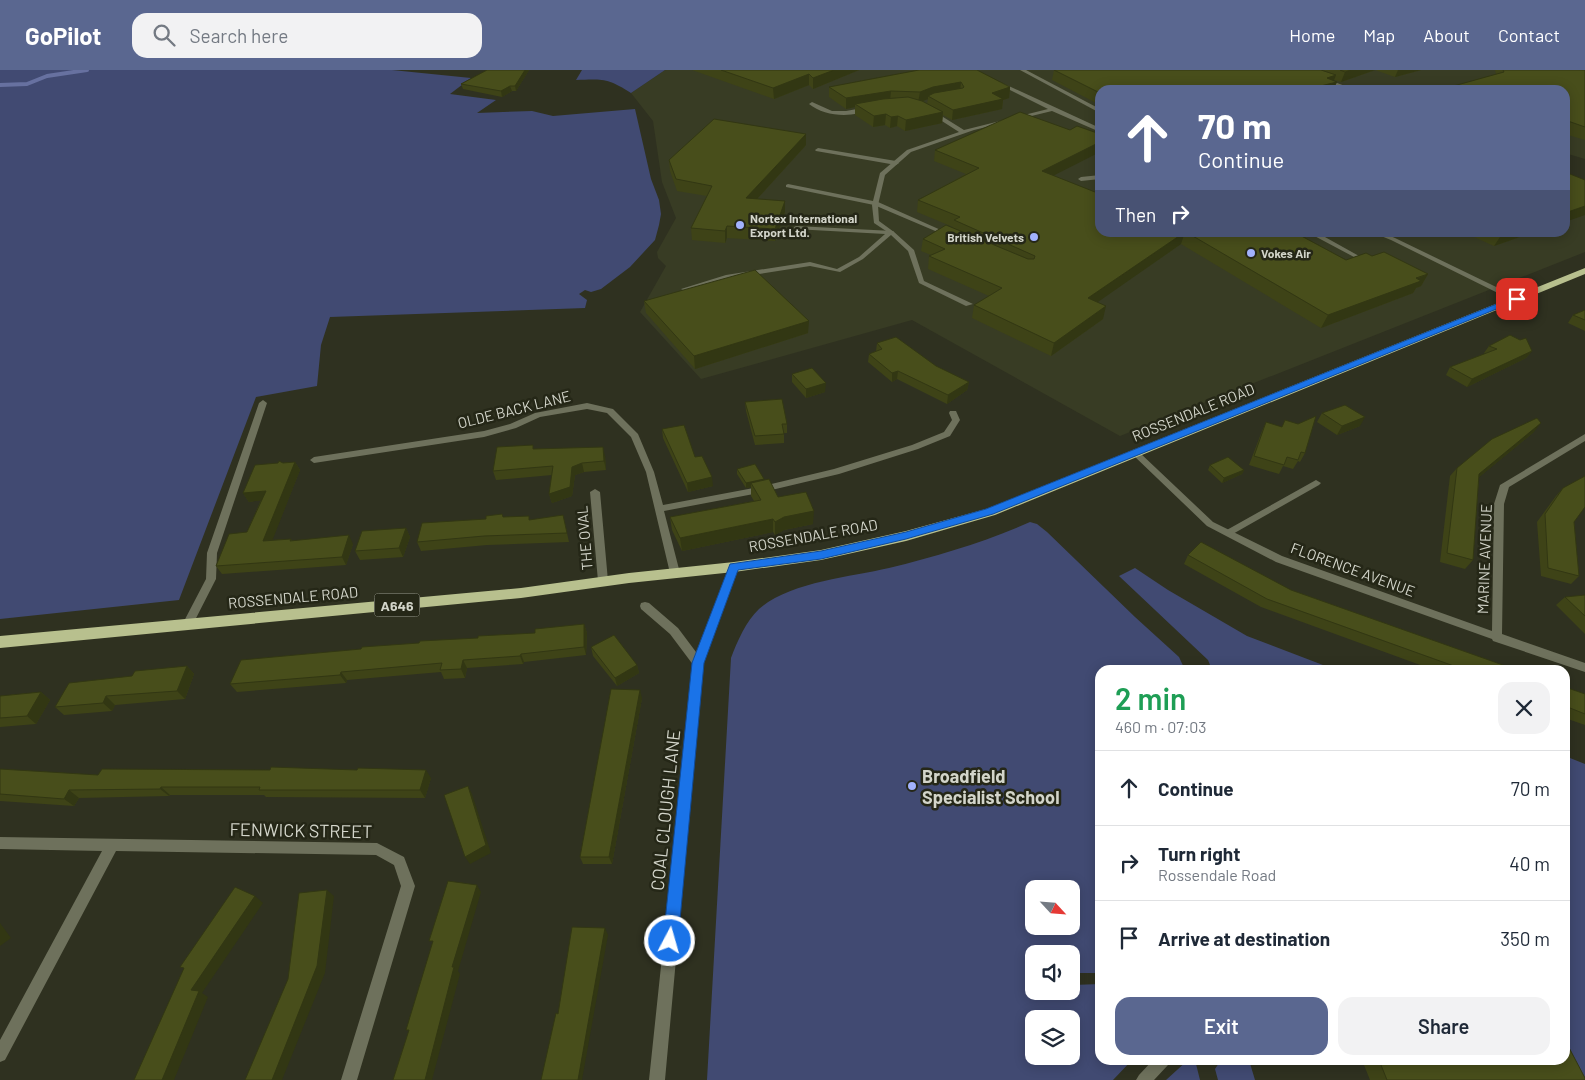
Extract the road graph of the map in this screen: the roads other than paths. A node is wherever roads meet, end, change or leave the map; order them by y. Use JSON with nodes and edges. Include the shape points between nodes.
{"nodes":[{"id":1,"x":1022,"y":70,"type":"edge"},
{"id":2,"x":1297,"y":70,"type":"edge"},
{"id":3,"x":992,"y":79,"type":"edge"},
{"id":4,"x":1339,"y":85,"type":"edge"},
{"id":5,"x":812,"y":104,"type":"dead end"},
{"id":6,"x":872,"y":108,"type":"edge"},
{"id":7,"x":1095,"y":108,"type":"edge"},
{"id":8,"x":1053,"y":109,"type":"junction"},
{"id":9,"x":928,"y":110,"type":"edge"},
{"id":10,"x":1095,"y":128,"type":"edge"},
{"id":11,"x":964,"y":132,"type":"junction"},
{"id":12,"x":818,"y":150,"type":"dead end"},
{"id":13,"x":896,"y":163,"type":"junction"},
{"id":14,"x":1095,"y":178,"type":"edge"},
{"id":15,"x":1081,"y":180,"type":"dead end"},
{"id":16,"x":788,"y":186,"type":"dead end"},
{"id":17,"x":876,"y":203,"type":"junction"},
{"id":18,"x":796,"y":228,"type":"dead end"},
{"id":19,"x":891,"y":232,"type":"junction"},
{"id":20,"x":1320,"y":237,"type":"edge"},
{"id":21,"x":1388,"y":237,"type":"edge"},
{"id":22,"x":956,"y":238,"type":"edge"},
{"id":23,"x":1356,"y":256,"type":"edge"},
{"id":24,"x":1585,"y":271,"type":"edge"},
{"id":25,"x":685,"y":289,"type":"edge"},
{"id":26,"x":1517,"y":299,"type":"junction"},
{"id":27,"x":969,"y":304,"type":"dead end"},
{"id":28,"x":263,"y":403,"type":"dead end"},
{"id":29,"x":954,"y":413,"type":"dead end"},
{"id":30,"x":1585,"y":437,"type":"edge"},
{"id":31,"x":1136,"y":454,"type":"junction"},
{"id":32,"x":314,"y":460,"type":"dead end"},
{"id":33,"x":1316,"y":483,"type":"dead end"},
{"id":34,"x":596,"y":492,"type":"dead end"},
{"id":35,"x":660,"y":508,"type":"junction"},
{"id":36,"x":1228,"y":533,"type":"junction"},
{"id":37,"x":734,"y":567,"type":"junction"},
{"id":38,"x":675,"y":573,"type":"junction"},
{"id":39,"x":603,"y":582,"type":"junction"},
{"id":40,"x":645,"y":606,"type":"dead end"},
{"id":41,"x":187,"y":625,"type":"junction"},
{"id":42,"x":1497,"y":638,"type":"junction"},
{"id":43,"x":0,"y":642,"type":"edge"},
{"id":44,"x":698,"y":663,"type":"junction"},
{"id":45,"x":1585,"y":668,"type":"edge"},
{"id":46,"x":0,"y":843,"type":"edge"},
{"id":47,"x":112,"y":846,"type":"junction"},
{"id":48,"x":0,"y":1055,"type":"edge"},
{"id":49,"x":1158,"y":1065,"type":"edge"},
{"id":50,"x":349,"y":1080,"type":"edge"},
{"id":51,"x":657,"y":1080,"type":"edge"},
{"id":52,"x":1144,"y":1080,"type":"edge"}],
"edges":[{"from":1,"to":7,"type":"street"},
{"from":2,"to":4,"type":"street"},
{"from":3,"to":8,"type":"street"},
{"from":5,"to":6,"type":"street","via":[[831,113]]},
{"from":8,"to":10,"type":"street"},
{"from":8,"to":11,"type":"street"},
{"from":9,"to":11,"type":"street"},
{"from":11,"to":13,"type":"street","via":[[909,152]]},
{"from":12,"to":13,"type":"street"},
{"from":13,"to":17,"type":"street","via":[[882,174]]},
{"from":14,"to":15,"type":"street"},
{"from":16,"to":17,"type":"street"},
{"from":17,"to":19,"type":"street","via":[[876,222]]},
{"from":17,"to":22,"type":"street"},
{"from":18,"to":19,"type":"street"},
{"from":19,"to":25,"type":"street","via":[[868,253],[838,272],[810,264],[726,277]]},
{"from":19,"to":27,"type":"street","via":[[911,250],[921,282]]},
{"from":20,"to":23,"type":"street"},
{"from":21,"to":26,"type":"street"},
{"from":24,"to":26,"type":"highway","name":"ROSSENDALE ROAD","number":"A646"},
{"from":26,"to":31,"type":"highway","name":"ROSSENDALE ROAD","number":"A646"},
{"from":28,"to":41,"type":"street","via":[[212,553],[211,579]]},
{"from":29,"to":35,"type":"street","via":[[956,420],[947,434],[914,447],[820,476]]},
{"from":30,"to":42,"type":"street","name":"MARINE AVENUE","via":[[1505,485],[1499,504]]},
{"from":31,"to":36,"type":"street","name":"FLORENCE AVENUE","via":[[1210,524]]},
{"from":31,"to":37,"type":"highway","name":"ROSSENDALE ROAD","number":"A646","via":[[990,512],[906,536],[821,555]]},
{"from":32,"to":35,"type":"street","name":"OLDE BACK LANE","via":[[484,434],[538,415],[587,406],[610,411],[635,436]]},
{"from":33,"to":36,"type":"street"},
{"from":34,"to":39,"type":"street","name":"THE OVAL"},
{"from":35,"to":38,"type":"street","name":"OLDE BACK LANE"},
{"from":36,"to":42,"type":"street","name":"FLORENCE AVENUE","via":[[1280,559]]},
{"from":37,"to":38,"type":"highway","name":"ROSSENDALE ROAD","number":"A646"},
{"from":37,"to":44,"type":"street","name":"COAL CLOUGH LANE"},
{"from":38,"to":39,"type":"highway","name":"ROSSENDALE ROAD","number":"A646"},
{"from":39,"to":41,"type":"highway","name":"ROSSENDALE ROAD","number":"A646","via":[[521,593]]},
{"from":40,"to":44,"type":"street","via":[[674,630]]},
{"from":41,"to":43,"type":"highway","name":"ROSSENDALE ROAD","number":"A646"},
{"from":42,"to":45,"type":"street","name":"FLORENCE AVENUE"},
{"from":44,"to":51,"type":"street","name":"COAL CLOUGH LANE"},
{"from":46,"to":47,"type":"street","name":"FENWICK STREET"},
{"from":47,"to":48,"type":"street"},
{"from":47,"to":50,"type":"street","name":"FENWICK STREET","via":[[377,849],[399,861],[408,886]]},
{"from":49,"to":52,"type":"street"}]}
